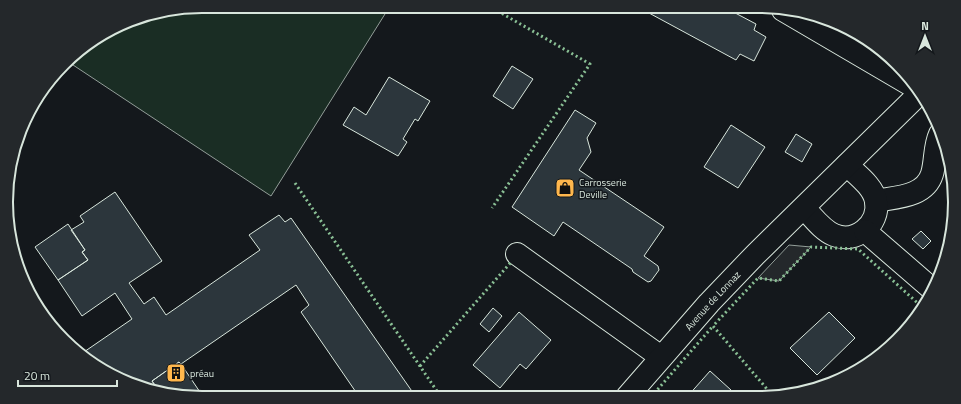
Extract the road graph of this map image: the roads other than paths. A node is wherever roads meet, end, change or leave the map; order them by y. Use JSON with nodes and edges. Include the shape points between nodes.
{"nodes":[{"id":1,"x":795,"y":17,"type":"edge"},
{"id":2,"x":903,"y":79,"type":"edge"},
{"id":3,"x":916,"y":97,"type":"edge"},
{"id":4,"x":938,"y":141,"type":"edge"},
{"id":5,"x":847,"y":165,"type":"junction"},
{"id":6,"x":876,"y":201,"type":"junction"},
{"id":7,"x":804,"y":208,"type":"junction"},
{"id":8,"x":865,"y":230,"type":"junction"},
{"id":9,"x":517,"y":254,"type":"dead end"},
{"id":10,"x":929,"y":286,"type":"edge"},
{"id":11,"x":661,"y":357,"type":"junction"},
{"id":12,"x":632,"y":391,"type":"edge"}],
"edges":[{"from":1,"to":2,"type":"street"},
{"from":3,"to":5,"type":"street","name":"Avenue de Lonnaz"},
{"from":4,"to":6,"type":"street","via":[[932,173],[920,190]]},
{"from":5,"to":6,"type":"street","via":[[867,185]]},
{"from":5,"to":7,"type":"street","name":"Avenue de Lonnaz"},
{"from":6,"to":8,"type":"street","via":[[873,220]]},
{"from":7,"to":8,"type":"street","via":[[833,234],[852,237]]},
{"from":7,"to":11,"type":"street","name":"Avenue de Lonnaz","via":[[709,303]]},
{"from":8,"to":10,"type":"street"},
{"from":9,"to":11,"type":"street"},
{"from":11,"to":12,"type":"street","name":"Avenue de Lonnaz"}]}
